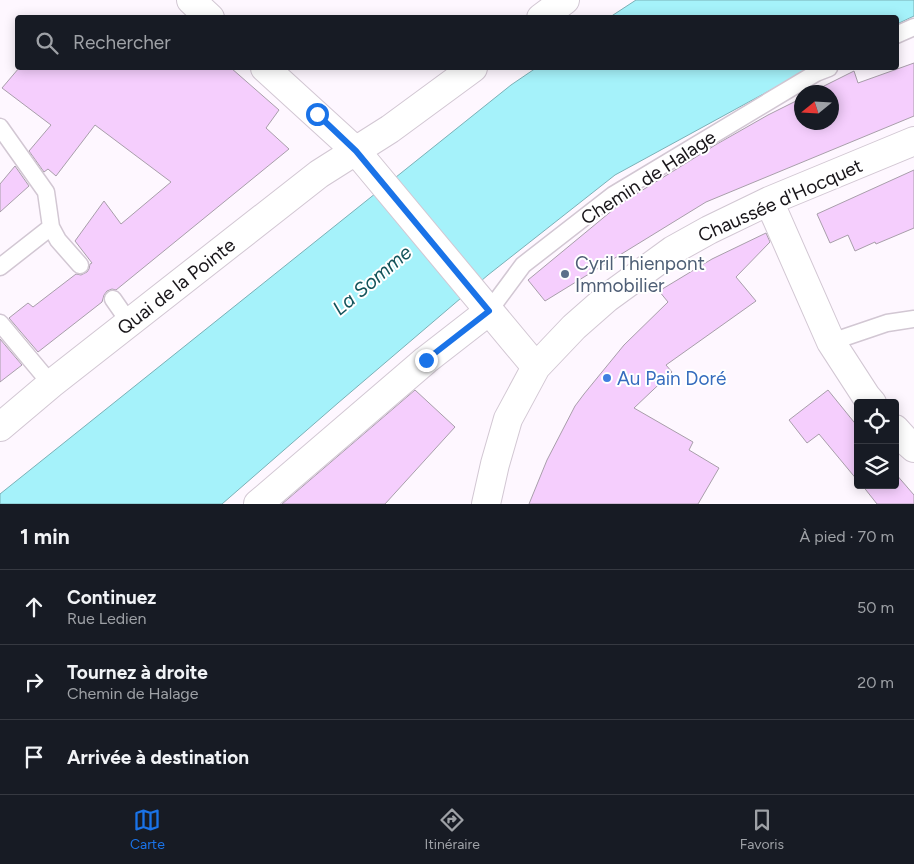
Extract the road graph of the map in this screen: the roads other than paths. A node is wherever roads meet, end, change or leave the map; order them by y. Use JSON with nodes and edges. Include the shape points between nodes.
{"nodes":[{"id":1,"x":190,"y":0,"type":"edge"},
{"id":2,"x":565,"y":0,"type":"edge"},
{"id":3,"x":207,"y":15,"type":"edge"},
{"id":4,"x":545,"y":15,"type":"edge"},
{"id":5,"x":914,"y":27,"type":"edge"},
{"id":6,"x":899,"y":34,"type":"edge"},
{"id":7,"x":267,"y":70,"type":"edge"},
{"id":8,"x":471,"y":70,"type":"edge"},
{"id":9,"x":823,"y":70,"type":"edge"},
{"id":10,"x":0,"y":127,"type":"edge"},
{"id":11,"x":914,"y":141,"type":"edge"},
{"id":12,"x":356,"y":151,"type":"junction"},
{"id":13,"x":769,"y":201,"type":"junction"},
{"id":14,"x":51,"y":227,"type":"junction"},
{"id":15,"x":80,"y":265,"type":"dead end"},
{"id":16,"x":0,"y":267,"type":"edge"},
{"id":17,"x":113,"y":299,"type":"dead end"},
{"id":18,"x":482,"y":303,"type":"junction"},
{"id":19,"x":914,"y":319,"type":"edge"},
{"id":20,"x":130,"y":322,"type":"junction"},
{"id":21,"x":0,"y":323,"type":"edge"},
{"id":22,"x":831,"y":342,"type":"junction"},
{"id":23,"x":536,"y":367,"type":"junction"},
{"id":24,"x":52,"y":384,"type":"junction"},
{"id":25,"x":869,"y":399,"type":"edge"},
{"id":26,"x":0,"y":427,"type":"edge"},
{"id":27,"x":899,"y":433,"type":"edge"},
{"id":28,"x":914,"y":448,"type":"edge"},
{"id":29,"x":258,"y":504,"type":"edge"},
{"id":30,"x":486,"y":504,"type":"edge"}],
"edges":[{"from":1,"to":3,"type":"street"},
{"from":2,"to":4,"type":"street"},
{"from":5,"to":6,"type":"lane"},
{"from":7,"to":12,"type":"street"},
{"from":8,"to":12,"type":"street","name":"Quai de la Pointe"},
{"from":9,"to":18,"type":"lane","name":"Chemin de Halage","via":[[613,195],[523,265]]},
{"from":10,"to":14,"type":"lane","via":[[46,192]]},
{"from":11,"to":13,"type":"street","name":"Chaussée d'Hocquet"},
{"from":12,"to":18,"type":"street"},
{"from":12,"to":20,"type":"street","name":"Quai de la Pointe","via":[[318,174]]},
{"from":13,"to":22,"type":"street"},
{"from":13,"to":23,"type":"street","name":"Chaussée d'Hocquet","via":[[673,250],[607,298]]},
{"from":14,"to":15,"type":"lane"},
{"from":14,"to":16,"type":"lane"},
{"from":17,"to":20,"type":"lane"},
{"from":18,"to":23,"type":"street"},
{"from":18,"to":29,"type":"street","name":"Chemin de Halage","via":[[426,360]]},
{"from":19,"to":22,"type":"lane","via":[[887,323]]},
{"from":20,"to":24,"type":"street","name":"Quai de la Pointe"},
{"from":21,"to":24,"type":"lane"},
{"from":22,"to":25,"type":"street"},
{"from":23,"to":30,"type":"street","name":"Chaussée d'Hocquet","via":[[508,419]]},
{"from":24,"to":26,"type":"street","name":"Quai de la Pointe"},
{"from":27,"to":28,"type":"street"}]}
